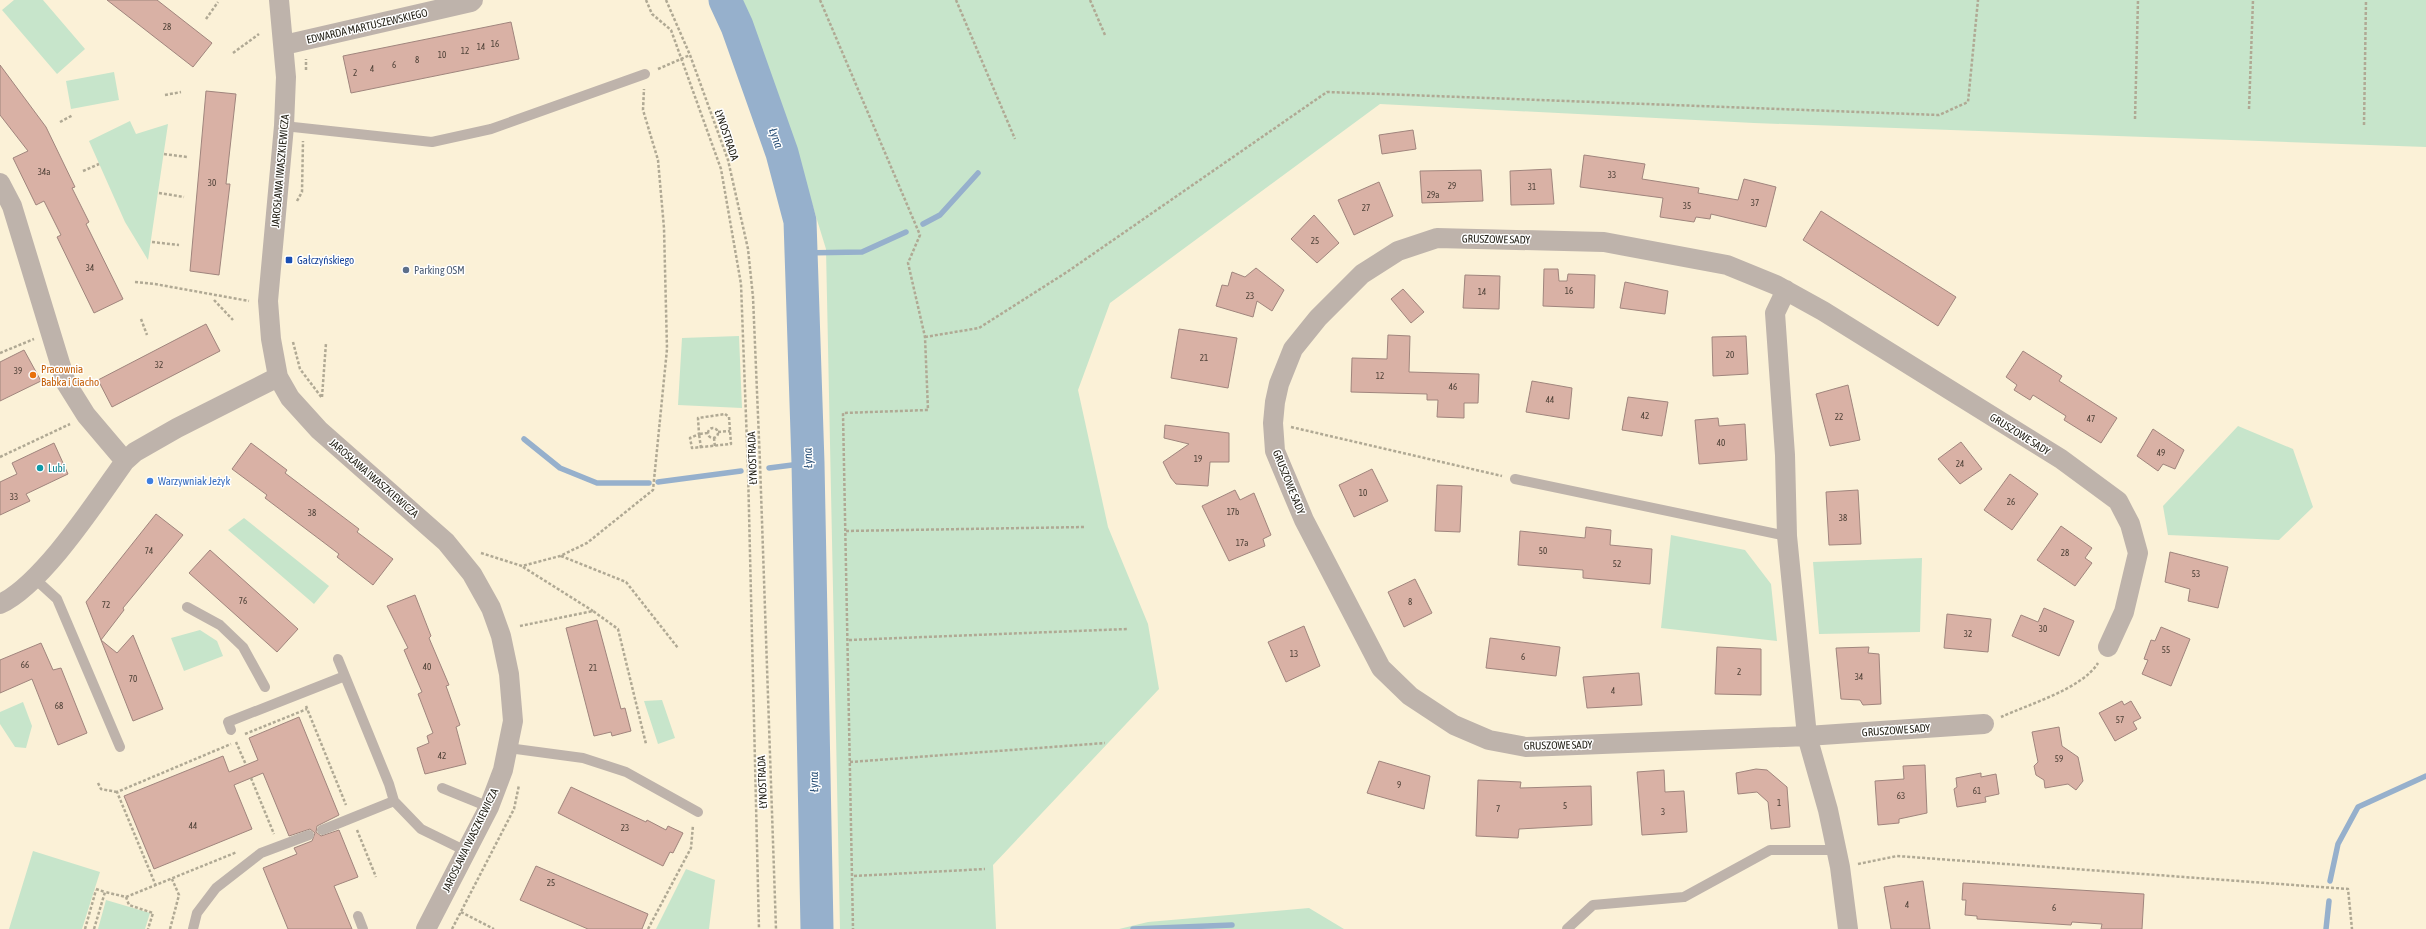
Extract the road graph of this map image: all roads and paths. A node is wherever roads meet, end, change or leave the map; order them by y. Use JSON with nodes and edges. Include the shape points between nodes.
{"nodes":[{"id":1,"x":279,"y":0,"type":"edge"},
{"id":2,"x":473,"y":0,"type":"edge"},
{"id":3,"x":646,"y":0,"type":"edge"},
{"id":4,"x":666,"y":0,"type":"edge"},
{"id":5,"x":820,"y":0,"type":"edge"},
{"id":6,"x":956,"y":0,"type":"edge"},
{"id":7,"x":1090,"y":0,"type":"edge"},
{"id":8,"x":1978,"y":0,"type":"edge"},
{"id":9,"x":2138,"y":0,"type":"edge"},
{"id":10,"x":2252,"y":0,"type":"edge"},
{"id":11,"x":2366,"y":0,"type":"edge"},
{"id":12,"x":218,"y":2,"type":"dead end"},
{"id":13,"x":206,"y":19,"type":"dead end"},
{"id":14,"x":259,"y":34,"type":"dead end"},
{"id":15,"x":1105,"y":35,"type":"dead end"},
{"id":16,"x":284,"y":45,"type":"junction"},
{"id":17,"x":233,"y":53,"type":"dead end"},
{"id":18,"x":690,"y":55,"type":"junction"},
{"id":19,"x":680,"y":59,"type":"junction"},
{"id":20,"x":645,"y":74,"type":"junction"},
{"id":21,"x":181,"y":92,"type":"dead end"},
{"id":22,"x":166,"y":95,"type":"dead end"},
{"id":23,"x":2249,"y":109,"type":"dead end"},
{"id":24,"x":73,"y":115,"type":"dead end"},
{"id":25,"x":2135,"y":119,"type":"dead end"},
{"id":26,"x":60,"y":122,"type":"dead end"},
{"id":27,"x":2364,"y":125,"type":"dead end"},
{"id":28,"x":284,"y":126,"type":"junction"},
{"id":29,"x":1015,"y":139,"type":"dead end"},
{"id":30,"x":164,"y":154,"type":"dead end"},
{"id":31,"x":187,"y":157,"type":"dead end"},
{"id":32,"x":99,"y":164,"type":"dead end"},
{"id":33,"x":303,"y":165,"type":"dead end"},
{"id":34,"x":84,"y":171,"type":"dead end"},
{"id":35,"x":0,"y":183,"type":"edge"},
{"id":36,"x":159,"y":193,"type":"dead end"},
{"id":37,"x":184,"y":196,"type":"dead end"},
{"id":38,"x":294,"y":207,"type":"dead end"},
{"id":39,"x":6,"y":209,"type":"edge"},
{"id":40,"x":152,"y":242,"type":"dead end"},
{"id":41,"x":179,"y":245,"type":"dead end"},
{"id":42,"x":135,"y":282,"type":"dead end"},
{"id":43,"x":1786,"y":290,"type":"junction"},
{"id":44,"x":214,"y":300,"type":"dead end"},
{"id":45,"x":250,"y":302,"type":"dead end"},
{"id":46,"x":141,"y":319,"type":"dead end"},
{"id":47,"x":233,"y":320,"type":"dead end"},
{"id":48,"x":147,"y":335,"type":"dead end"},
{"id":49,"x":291,"y":336,"type":"dead end"},
{"id":50,"x":925,"y":337,"type":"junction"},
{"id":51,"x":34,"y":339,"type":"dead end"},
{"id":52,"x":326,"y":343,"type":"dead end"},
{"id":53,"x":0,"y":353,"type":"edge"},
{"id":54,"x":278,"y":377,"type":"junction"},
{"id":55,"x":77,"y":421,"type":"dead end"},
{"id":56,"x":1273,"y":423,"type":"junction"},
{"id":57,"x":730,"y":431,"type":"junction"},
{"id":58,"x":718,"y":432,"type":"junction"},
{"id":59,"x":708,"y":433,"type":"junction"},
{"id":60,"x":699,"y":434,"type":"junction"},
{"id":61,"x":714,"y":438,"type":"junction"},
{"id":62,"x":715,"y":447,"type":"junction"},
{"id":63,"x":701,"y":448,"type":"junction"},
{"id":64,"x":0,"y":457,"type":"edge"},
{"id":65,"x":125,"y":461,"type":"junction"},
{"id":66,"x":1515,"y":479,"type":"joint"},
{"id":67,"x":1084,"y":527,"type":"dead end"},
{"id":68,"x":846,"y":531,"type":"junction"},
{"id":69,"x":1787,"y":536,"type":"junction"},
{"id":70,"x":481,"y":553,"type":"dead end"},
{"id":71,"x":560,"y":556,"type":"junction"},
{"id":72,"x":522,"y":566,"type":"junction"},
{"id":73,"x":34,"y":578,"type":"junction"},
{"id":74,"x":0,"y":604,"type":"edge"},
{"id":75,"x":187,"y":607,"type":"dead end"},
{"id":76,"x":593,"y":611,"type":"junction"},
{"id":77,"x":520,"y":626,"type":"dead end"},
{"id":78,"x":1126,"y":629,"type":"dead end"},
{"id":79,"x":849,"y":640,"type":"junction"},
{"id":80,"x":2108,"y":647,"type":"joint"},
{"id":81,"x":678,"y":648,"type":"dead end"},
{"id":82,"x":338,"y":659,"type":"dead end"},
{"id":83,"x":345,"y":676,"type":"junction"},
{"id":84,"x":265,"y":687,"type":"dead end"},
{"id":85,"x":304,"y":702,"type":"dead end"},
{"id":86,"x":307,"y":710,"type":"junction"},
{"id":87,"x":1984,"y":724,"type":"joint"},
{"id":88,"x":233,"y":734,"type":"junction"},
{"id":89,"x":1808,"y":736,"type":"junction"},
{"id":90,"x":236,"y":742,"type":"junction"},
{"id":91,"x":1105,"y":743,"type":"dead end"},
{"id":92,"x":646,"y":744,"type":"dead end"},
{"id":93,"x":120,"y":747,"type":"dead end"},
{"id":94,"x":508,"y":748,"type":"junction"},
{"id":95,"x":850,"y":762,"type":"junction"},
{"id":96,"x":246,"y":765,"type":"dead end"},
{"id":97,"x":250,"y":778,"type":"dead end"},
{"id":98,"x":98,"y":783,"type":"dead end"},
{"id":99,"x":442,"y":788,"type":"dead end"},
{"id":100,"x":117,"y":792,"type":"junction"},
{"id":101,"x":394,"y":802,"type":"junction"},
{"id":102,"x":489,"y":807,"type":"junction"},
{"id":103,"x":348,"y":810,"type":"dead end"},
{"id":104,"x":698,"y":812,"type":"dead end"},
{"id":105,"x":693,"y":822,"type":"dead end"},
{"id":106,"x":356,"y":829,"type":"dead end"},
{"id":107,"x":322,"y":830,"type":"dead end"},
{"id":108,"x":281,"y":835,"type":"dead end"},
{"id":109,"x":309,"y":836,"type":"dead end"},
{"id":110,"x":466,"y":851,"type":"junction"},
{"id":111,"x":238,"y":852,"type":"dead end"},
{"id":112,"x":1838,"y":859,"type":"junction"},
{"id":113,"x":985,"y":869,"type":"dead end"},
{"id":114,"x":854,"y":876,"type":"junction"},
{"id":115,"x":376,"y":877,"type":"dead end"},
{"id":116,"x":172,"y":879,"type":"junction"},
{"id":117,"x":156,"y":886,"type":"junction"},
{"id":118,"x":105,"y":892,"type":"junction"},
{"id":119,"x":126,"y":897,"type":"junction"},
{"id":120,"x":461,"y":912,"type":"dead end"},
{"id":121,"x":358,"y":916,"type":"dead end"},
{"id":122,"x":85,"y":929,"type":"edge"},
{"id":123,"x":94,"y":929,"type":"edge"},
{"id":124,"x":148,"y":929,"type":"edge"},
{"id":125,"x":170,"y":929,"type":"edge"},
{"id":126,"x":193,"y":929,"type":"edge"},
{"id":127,"x":363,"y":929,"type":"edge"},
{"id":128,"x":426,"y":929,"type":"edge"},
{"id":129,"x":494,"y":929,"type":"edge"},
{"id":130,"x":648,"y":929,"type":"edge"},
{"id":131,"x":759,"y":929,"type":"edge"},
{"id":132,"x":776,"y":929,"type":"edge"},
{"id":133,"x":853,"y":929,"type":"edge"},
{"id":134,"x":1567,"y":929,"type":"edge"},
{"id":135,"x":1848,"y":929,"type":"edge"},
{"id":136,"x":2352,"y":929,"type":"edge"}],
"edges":[{"from":1,"to":16,"type":"street","name":"JAROSŁAWA IWASZKIEWICZA"},
{"from":2,"to":16,"type":"street","name":"EDWARDA MARTUSZEWSKIEGO"},
{"from":3,"to":19,"type":"path","via":[[652,14],[671,30]]},
{"from":4,"to":18,"type":"path","name":"ŁYNOSTRADA"},
{"from":5,"to":50,"type":"path","via":[[920,235],[908,263]]},
{"from":6,"to":29,"type":"path"},
{"from":7,"to":15,"type":"path"},
{"from":8,"to":50,"type":"path","via":[[1968,102],[1939,115],[1327,92],[1067,272],[979,328]]},
{"from":9,"to":25,"type":"path"},
{"from":10,"to":23,"type":"path"},
{"from":11,"to":27,"type":"path"},
{"from":12,"to":13,"type":"path"},
{"from":14,"to":17,"type":"path"},
{"from":16,"to":28,"type":"street","name":"JAROSŁAWA IWASZKIEWICZA"},
{"from":18,"to":19,"type":"path"},
{"from":18,"to":132,"type":"path","name":"ŁYNOSTRADA","via":[[728,160],[748,249],[753,296]]},
{"from":19,"to":20,"type":"path"},
{"from":19,"to":131,"type":"path","via":[[721,169],[741,284]]},
{"from":20,"to":28,"type":"lane","via":[[491,129],[432,142]]},
{"from":20,"to":71,"type":"path","via":[[643,110],[658,160],[664,228],[667,349],[653,490],[587,543]]},
{"from":21,"to":22,"type":"path"},
{"from":24,"to":26,"type":"path"},
{"from":28,"to":54,"type":"street","name":"JAROSŁAWA IWASZKIEWICZA","via":[[268,301]]},
{"from":30,"to":31,"type":"path"},
{"from":32,"to":34,"type":"path"},
{"from":33,"to":38,"type":"path","via":[[302,192]]},
{"from":35,"to":39,"type":"street"},
{"from":36,"to":37,"type":"path"},
{"from":39,"to":65,"type":"street","via":[[66,383],[86,415]]},
{"from":40,"to":41,"type":"path"},
{"from":42,"to":45,"type":"path"},
{"from":43,"to":56,"type":"street","name":"GRUSZOWE SADY","via":[[1727,264],[1604,242],[1436,238],[1398,251],[1362,274],[1318,318],[1293,349],[1279,384]]},
{"from":43,"to":69,"type":"street","via":[[1775,313],[1785,455]]},
{"from":43,"to":80,"type":"street","name":"GRUSZOWE SADY","via":[[2061,459],[2118,501],[2130,524],[2138,553],[2124,612]]},
{"from":44,"to":47,"type":"path"},
{"from":46,"to":48,"type":"path"},
{"from":49,"to":52,"type":"path","via":[[300,369],[322,398]]},
{"from":50,"to":68,"type":"path","via":[[928,410],[843,413]]},
{"from":51,"to":53,"type":"path"},
{"from":54,"to":65,"type":"street","via":[[177,428],[135,452]]},
{"from":54,"to":94,"type":"street","name":"JAROSŁAWA IWASZKIEWICZA","via":[[290,398],[319,430],[446,542],[472,574],[491,608],[507,660],[512,690],[513,721]]},
{"from":55,"to":64,"type":"path"},
{"from":56,"to":66,"type":"path"},
{"from":56,"to":89,"type":"street","name":"GRUSZOWE SADY","via":[[1275,451],[1285,479],[1381,668],[1410,696],[1454,725],[1489,740],[1526,747]]},
{"from":57,"to":58,"type":"path"},
{"from":57,"to":60,"type":"path","via":[[729,417],[725,414],[698,418]]},
{"from":57,"to":62,"type":"path","via":[[731,444]]},
{"from":58,"to":59,"type":"path","via":[[712,428]]},
{"from":58,"to":61,"type":"path"},
{"from":59,"to":60,"type":"path"},
{"from":59,"to":61,"type":"path"},
{"from":60,"to":63,"type":"path"},
{"from":60,"to":63,"type":"path","via":[[690,438],[692,448]]},
{"from":61,"to":62,"type":"path"},
{"from":62,"to":63,"type":"path"},
{"from":65,"to":73,"type":"street","via":[[64,545]]},
{"from":66,"to":69,"type":"lane"},
{"from":67,"to":68,"type":"path"},
{"from":68,"to":79,"type":"path"},
{"from":69,"to":89,"type":"street"},
{"from":70,"to":72,"type":"path"},
{"from":71,"to":72,"type":"path"},
{"from":71,"to":81,"type":"path","via":[[626,582]]},
{"from":72,"to":76,"type":"path"},
{"from":73,"to":74,"type":"street","via":[[9,600]]},
{"from":73,"to":93,"type":"lane","via":[[57,599]]},
{"from":75,"to":84,"type":"lane","via":[[220,625],[244,647]]},
{"from":76,"to":77,"type":"path"},
{"from":76,"to":92,"type":"path","via":[[618,629]]},
{"from":78,"to":79,"type":"path"},
{"from":79,"to":95,"type":"path"},
{"from":80,"to":87,"type":"path","via":[[2093,672],[2064,691]]},
{"from":82,"to":83,"type":"lane"},
{"from":83,"to":88,"type":"lane","via":[[228,722]]},
{"from":83,"to":101,"type":"lane"},
{"from":85,"to":86,"type":"path"},
{"from":86,"to":88,"type":"path"},
{"from":86,"to":103,"type":"path"},
{"from":87,"to":89,"type":"street","name":"GRUSZOWE SADY"},
{"from":88,"to":90,"type":"path"},
{"from":89,"to":112,"type":"street"},
{"from":90,"to":96,"type":"path"},
{"from":90,"to":100,"type":"path"},
{"from":91,"to":95,"type":"path"},
{"from":94,"to":102,"type":"street","name":"JAROSŁAWA IWASZKIEWICZA"},
{"from":94,"to":104,"type":"lane","via":[[583,758],[626,772]]},
{"from":95,"to":114,"type":"path"},
{"from":97,"to":108,"type":"path","via":[[275,837]]},
{"from":98,"to":100,"type":"path","via":[[101,789]]},
{"from":99,"to":102,"type":"lane"},
{"from":100,"to":117,"type":"path"},
{"from":101,"to":107,"type":"lane"},
{"from":101,"to":110,"type":"lane","via":[[421,829]]},
{"from":102,"to":110,"type":"street","name":"JAROSŁAWA IWASZKIEWICZA"},
{"from":105,"to":130,"type":"path","via":[[692,848]]},
{"from":106,"to":115,"type":"path"},
{"from":109,"to":126,"type":"lane","via":[[261,853],[216,888],[197,913]]},
{"from":110,"to":128,"type":"street","name":"JAROSŁAWA IWASZKIEWICZA"},
{"from":111,"to":116,"type":"path"},
{"from":112,"to":134,"type":"lane","via":[[1770,850],[1684,897],[1593,905]]},
{"from":112,"to":135,"type":"street"},
{"from":112,"to":136,"type":"path","via":[[1897,856],[2348,889]]},
{"from":113,"to":114,"type":"path"},
{"from":114,"to":133,"type":"path"},
{"from":116,"to":117,"type":"path"},
{"from":116,"to":125,"type":"path","via":[[179,895]]},
{"from":117,"to":119,"type":"path"},
{"from":118,"to":119,"type":"path"},
{"from":118,"to":122,"type":"path","via":[[96,889]]},
{"from":118,"to":123,"type":"path"},
{"from":119,"to":124,"type":"path","via":[[129,905],[153,912]]},
{"from":120,"to":129,"type":"path"},
{"from":121,"to":127,"type":"lane"}]}
